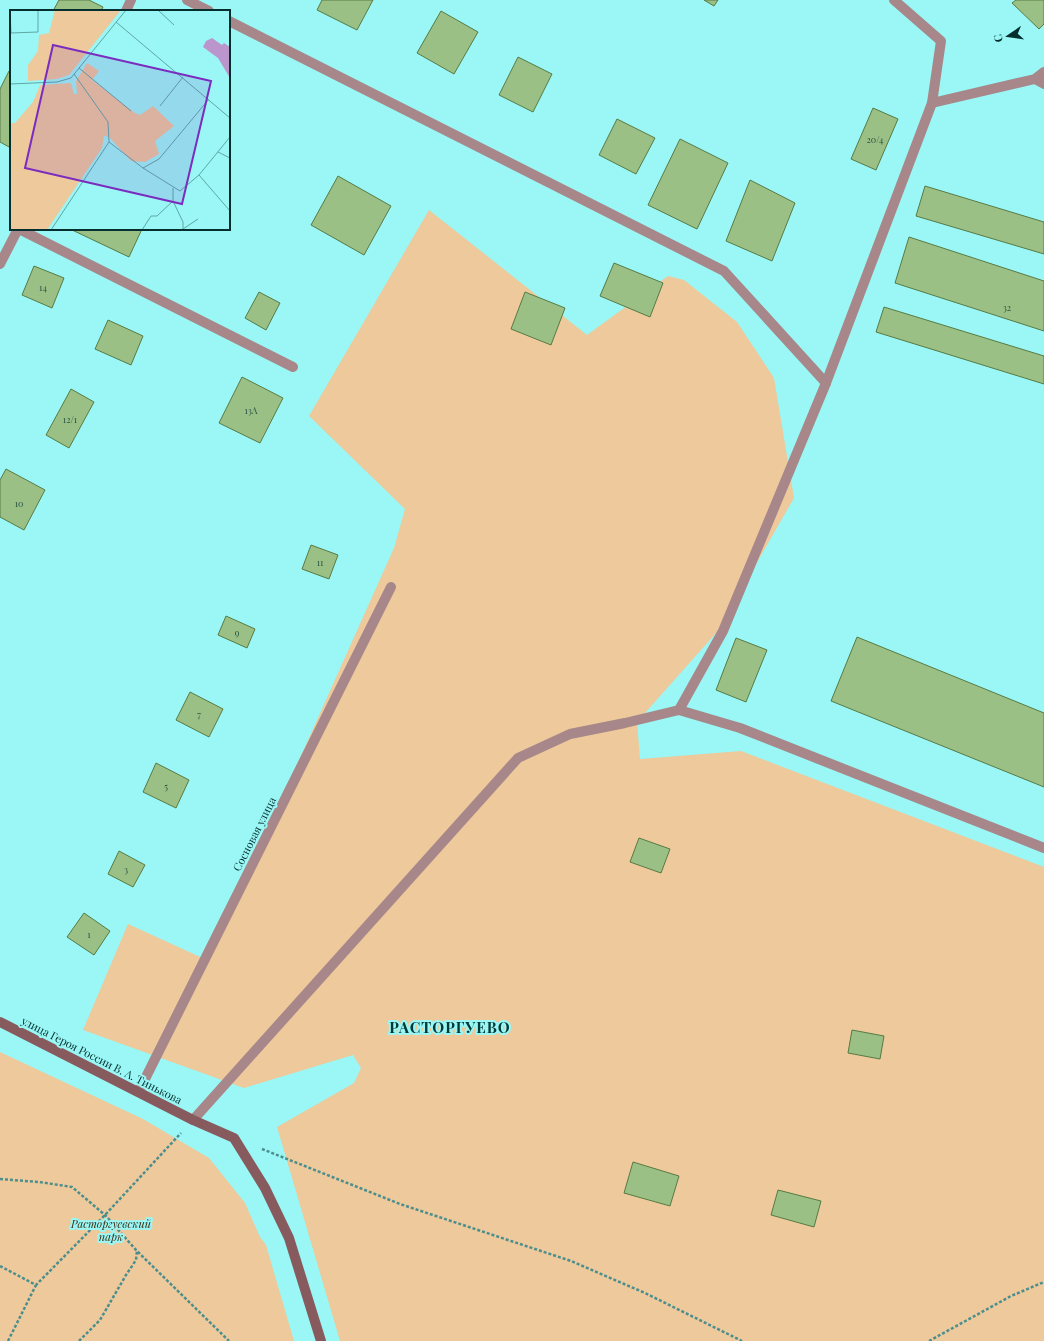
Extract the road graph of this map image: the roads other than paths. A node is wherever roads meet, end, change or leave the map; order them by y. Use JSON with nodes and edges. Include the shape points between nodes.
{"nodes":[{"id":1,"x":131,"y":0,"type":"edge"},
{"id":2,"x":187,"y":0,"type":"edge"},
{"id":3,"x":894,"y":0,"type":"edge"},
{"id":4,"x":126,"y":10,"type":"edge"},
{"id":5,"x":207,"y":10,"type":"edge"},
{"id":6,"x":230,"y":22,"type":"edge"},
{"id":7,"x":1044,"y":72,"type":"edge"},
{"id":8,"x":1035,"y":79,"type":"junction"},
{"id":9,"x":1044,"y":84,"type":"edge"},
{"id":10,"x":932,"y":103,"type":"junction"},
{"id":11,"x":17,"y":230,"type":"edge"},
{"id":12,"x":20,"y":230,"type":"edge"},
{"id":13,"x":0,"y":264,"type":"edge"},
{"id":14,"x":293,"y":367,"type":"dead end"},
{"id":15,"x":826,"y":383,"type":"junction"},
{"id":16,"x":391,"y":587,"type":"dead end"},
{"id":17,"x":679,"y":710,"type":"junction"},
{"id":18,"x":1044,"y":848,"type":"edge"},
{"id":19,"x":0,"y":1022,"type":"edge"},
{"id":20,"x":139,"y":1091,"type":"junction"},
{"id":21,"x":193,"y":1120,"type":"junction"},
{"id":22,"x":321,"y":1341,"type":"edge"}],
"edges":[{"from":1,"to":4,"type":"street"},
{"from":2,"to":5,"type":"street"},
{"from":3,"to":10,"type":"street","via":[[941,40]]},
{"from":6,"to":15,"type":"street","via":[[724,271]]},
{"from":7,"to":8,"type":"street"},
{"from":8,"to":9,"type":"street"},
{"from":8,"to":10,"type":"street"},
{"from":10,"to":15,"type":"street"},
{"from":11,"to":13,"type":"street"},
{"from":12,"to":14,"type":"street"},
{"from":15,"to":17,"type":"street","via":[[723,631]]},
{"from":16,"to":20,"type":"street","name":"Сосновая улица"},
{"from":17,"to":18,"type":"street","via":[[740,728]]},
{"from":17,"to":21,"type":"street","via":[[570,734],[518,758]]},
{"from":19,"to":20,"type":"street","name":"улица Героя России В. А. Тинькова"},
{"from":20,"to":21,"type":"street","name":"улица Героя России В. А. Тинькова"},
{"from":21,"to":22,"type":"street","name":"улица Героя России В. А. Тинькова","via":[[234,1138],[265,1188],[289,1238]]}]}
